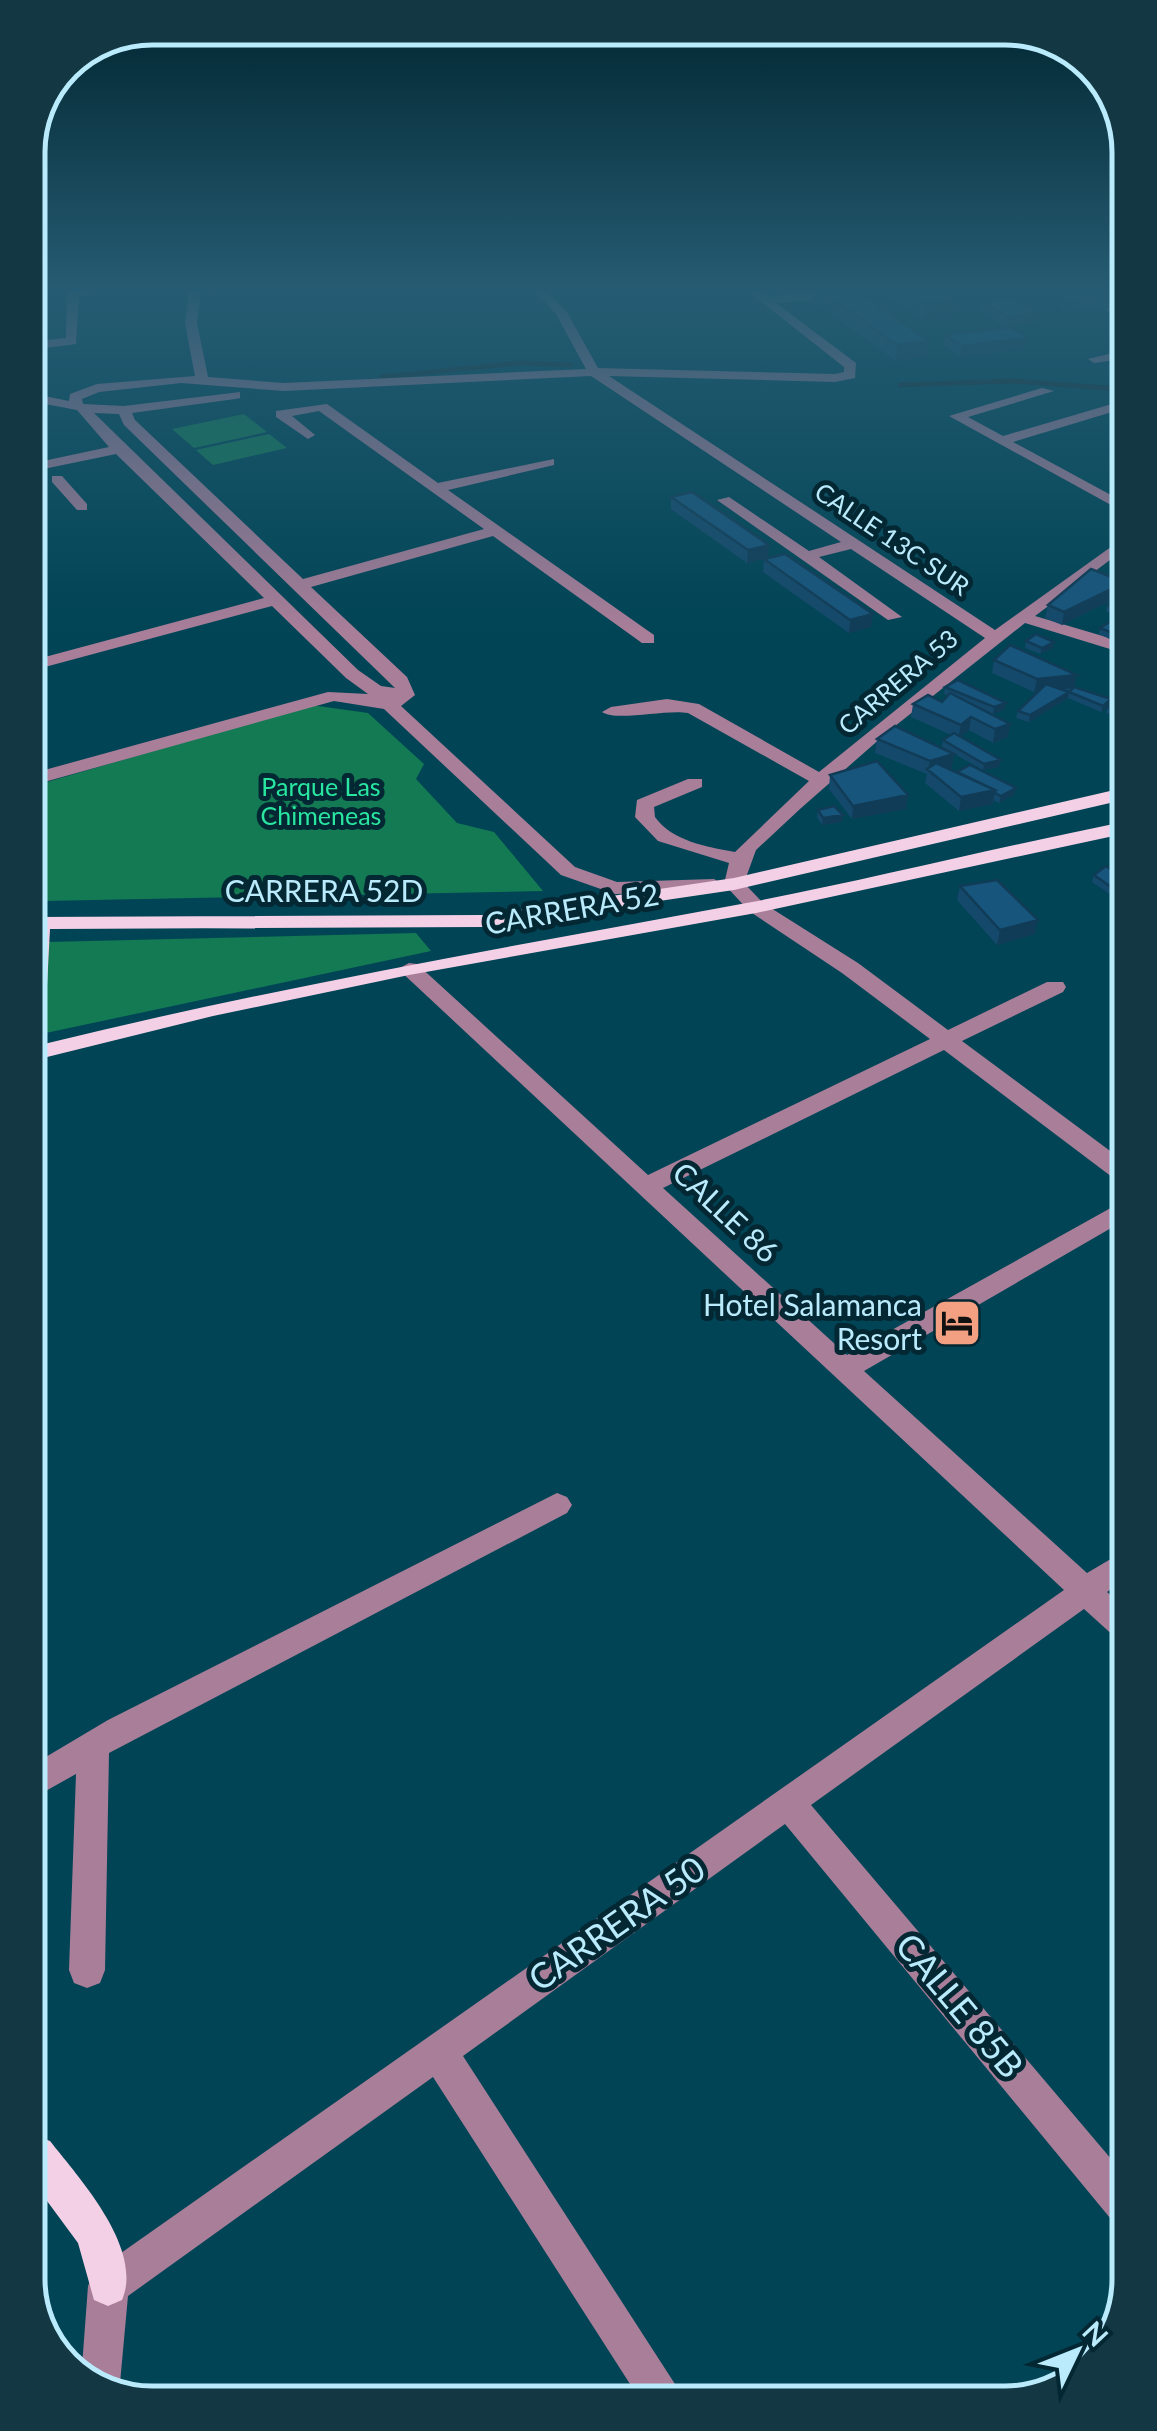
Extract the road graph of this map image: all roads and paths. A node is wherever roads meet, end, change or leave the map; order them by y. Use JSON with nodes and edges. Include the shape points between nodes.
{"nodes":[{"id":1,"x":138,"y":405,"type":"edge"},
{"id":2,"x":644,"y":405,"type":"edge"},
{"id":3,"x":991,"y":405,"type":"edge"},
{"id":4,"x":79,"y":406,"type":"joint"},
{"id":5,"x":124,"y":410,"type":"junction"},
{"id":6,"x":1112,"y":410,"type":"edge"},
{"id":7,"x":308,"y":435,"type":"dead end"},
{"id":8,"x":1001,"y":441,"type":"junction"},
{"id":9,"x":118,"y":449,"type":"junction"},
{"id":10,"x":549,"y":462,"type":"dead end"},
{"id":11,"x":45,"y":465,"type":"edge"},
{"id":12,"x":57,"y":479,"type":"dead end"},
{"id":13,"x":436,"y":488,"type":"junction"},
{"id":14,"x":724,"y":500,"type":"dead end"},
{"id":15,"x":1112,"y":502,"type":"edge"},
{"id":16,"x":82,"y":508,"type":"dead end"},
{"id":17,"x":498,"y":530,"type":"junction"},
{"id":18,"x":853,"y":544,"type":"junction"},
{"id":19,"x":1112,"y":551,"type":"edge"},
{"id":20,"x":806,"y":556,"type":"junction"},
{"id":21,"x":1086,"y":570,"type":"junction"},
{"id":22,"x":1104,"y":578,"type":"edge"},
{"id":23,"x":303,"y":584,"type":"junction"},
{"id":24,"x":276,"y":600,"type":"junction"},
{"id":25,"x":1021,"y":616,"type":"junction"},
{"id":26,"x":894,"y":617,"type":"dead end"},
{"id":27,"x":993,"y":636,"type":"junction"},
{"id":28,"x":648,"y":640,"type":"dead end"},
{"id":29,"x":1112,"y":645,"type":"edge"},
{"id":30,"x":45,"y":662,"type":"edge"},
{"id":31,"x":352,"y":674,"type":"junction"},
{"id":32,"x":334,"y":696,"type":"junction"},
{"id":33,"x":398,"y":700,"type":"junction"},
{"id":34,"x":611,"y":712,"type":"dead end"},
{"id":35,"x":45,"y":776,"type":"edge"},
{"id":36,"x":820,"y":780,"type":"junction"},
{"id":37,"x":695,"y":783,"type":"dead end"},
{"id":38,"x":1112,"y":797,"type":"edge"},
{"id":39,"x":1112,"y":830,"type":"edge"},
{"id":40,"x":740,"y":859,"type":"junction"},
{"id":41,"x":734,"y":884,"type":"junction"},
{"id":42,"x":756,"y":907,"type":"junction"},
{"id":43,"x":45,"y":923,"type":"edge"},
{"id":44,"x":409,"y":969,"type":"junction"},
{"id":45,"x":1055,"y":987,"type":"dead end"},
{"id":46,"x":948,"y":1041,"type":"junction"},
{"id":47,"x":45,"y":1053,"type":"edge"},
{"id":48,"x":1112,"y":1164,"type":"edge"},
{"id":49,"x":648,"y":1185,"type":"junction"},
{"id":50,"x":1112,"y":1216,"type":"edge"},
{"id":51,"x":845,"y":1370,"type":"junction"},
{"id":52,"x":557,"y":1505,"type":"dead end"},
{"id":53,"x":1112,"y":1572,"type":"edge"},
{"id":54,"x":1085,"y":1590,"type":"junction"},
{"id":55,"x":1112,"y":1615,"type":"edge"},
{"id":56,"x":94,"y":1745,"type":"junction"},
{"id":57,"x":45,"y":1775,"type":"edge"},
{"id":58,"x":788,"y":1802,"type":"junction"},
{"id":59,"x":86,"y":1970,"type":"dead end"},
{"id":60,"x":438,"y":2052,"type":"junction"},
{"id":61,"x":45,"y":2166,"type":"edge"},
{"id":62,"x":1112,"y":2190,"type":"edge"},
{"id":63,"x":108,"y":2286,"type":"junction"},
{"id":64,"x":102,"y":2373,"type":"edge"},
{"id":65,"x":655,"y":2386,"type":"edge"}],
"edges":[{"from":1,"to":5,"type":"street"},
{"from":2,"to":18,"type":"street","name":"CALLE 13C SUR"},
{"from":3,"to":8,"type":"street","via":[[956,416]]},
{"from":4,"to":5,"type":"street"},
{"from":4,"to":9,"type":"street"},
{"from":5,"to":23,"type":"street","via":[[129,422]]},
{"from":6,"to":8,"type":"street"},
{"from":7,"to":13,"type":"street","via":[[281,414],[318,406]]},
{"from":8,"to":15,"type":"street"},
{"from":9,"to":11,"type":"street"},
{"from":9,"to":24,"type":"street"},
{"from":10,"to":13,"type":"street"},
{"from":12,"to":16,"type":"street"},
{"from":13,"to":17,"type":"street"},
{"from":14,"to":20,"type":"street"},
{"from":17,"to":23,"type":"street"},
{"from":17,"to":28,"type":"street"},
{"from":18,"to":20,"type":"street"},
{"from":18,"to":27,"type":"street","name":"CALLE 13C SUR"},
{"from":19,"to":21,"type":"street","name":"CARRERA 53"},
{"from":20,"to":26,"type":"street"},
{"from":21,"to":22,"type":"street"},
{"from":21,"to":25,"type":"street","name":"CARRERA 53"},
{"from":23,"to":33,"type":"street","via":[[401,681]]},
{"from":24,"to":30,"type":"street"},
{"from":24,"to":31,"type":"street"},
{"from":25,"to":27,"type":"street","name":"CARRERA 53"},
{"from":25,"to":29,"type":"street"},
{"from":27,"to":36,"type":"street","name":"CARRERA 53"},
{"from":31,"to":32,"type":"street"},
{"from":31,"to":33,"type":"street"},
{"from":32,"to":33,"type":"street"},
{"from":32,"to":35,"type":"street"},
{"from":33,"to":41,"type":"street","via":[[568,871],[615,888]]},
{"from":34,"to":36,"type":"street","via":[[667,704],[693,708]]},
{"from":36,"to":40,"type":"street","name":"CARRERA 53"},
{"from":37,"to":40,"type":"street","via":[[651,799],[644,818],[691,850]]},
{"from":38,"to":41,"type":"main road"},
{"from":39,"to":42,"type":"main road","name":"CARRERA 52"},
{"from":40,"to":41,"type":"street","name":"CARRERA 53"},
{"from":41,"to":42,"type":"street"},
{"from":41,"to":43,"type":"main road","name":"CARRERA 52D","via":[[484,922]]},
{"from":42,"to":44,"type":"main road","name":"CARRERA 52"},
{"from":42,"to":46,"type":"street"},
{"from":44,"to":47,"type":"main road","name":"CARRERA 52"},
{"from":44,"to":49,"type":"street","name":"CALLE 86"},
{"from":45,"to":46,"type":"street"},
{"from":46,"to":48,"type":"street"},
{"from":46,"to":49,"type":"street"},
{"from":49,"to":51,"type":"street","name":"CALLE 86"},
{"from":50,"to":51,"type":"street"},
{"from":51,"to":54,"type":"street","name":"CALLE 86"},
{"from":52,"to":56,"type":"street"},
{"from":53,"to":54,"type":"street","name":"CARRERA 50"},
{"from":54,"to":55,"type":"street","name":"CALLE 86"},
{"from":54,"to":58,"type":"street","name":"CARRERA 50"},
{"from":56,"to":57,"type":"street"},
{"from":56,"to":59,"type":"street"},
{"from":58,"to":60,"type":"street","name":"CARRERA 50"},
{"from":58,"to":62,"type":"street","name":"CALLE 85B"},
{"from":60,"to":63,"type":"street","name":"CARRERA 50"},
{"from":60,"to":65,"type":"street"},
{"from":61,"to":63,"type":"main road","via":[[92,2226]]},
{"from":63,"to":64,"type":"street"}]}
